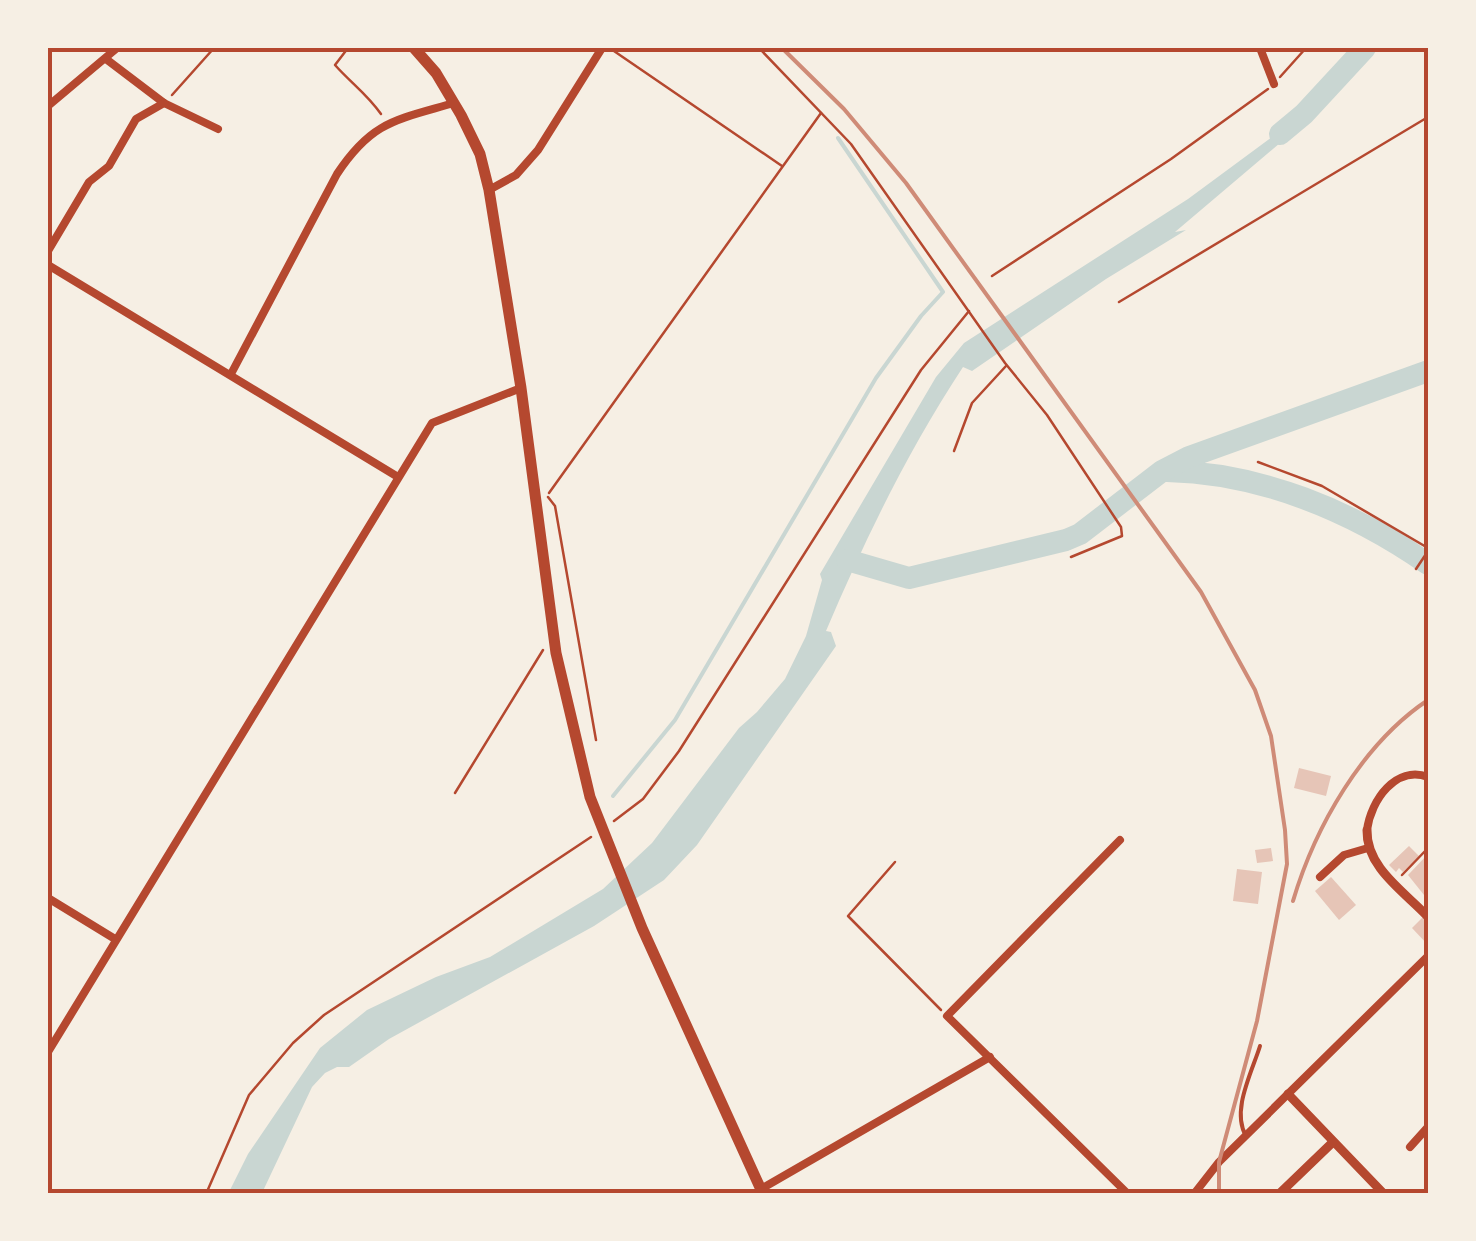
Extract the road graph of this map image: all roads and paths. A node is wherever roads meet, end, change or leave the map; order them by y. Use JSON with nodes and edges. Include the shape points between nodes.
{"nodes":[{"id":1,"x":117,"y":48,"type":"edge"},
{"id":2,"x":214,"y":48,"type":"edge"},
{"id":3,"x":348,"y":48,"type":"edge"},
{"id":4,"x":414,"y":48,"type":"edge"},
{"id":5,"x":606,"y":48,"type":"edge"},
{"id":6,"x":759,"y":48,"type":"edge"},
{"id":7,"x":1260,"y":48,"type":"edge"},
{"id":8,"x":1306,"y":48,"type":"edge"},
{"id":9,"x":106,"y":59,"type":"junction"},
{"id":10,"x":1274,"y":84,"type":"junction"},
{"id":11,"x":164,"y":103,"type":"junction"},
{"id":12,"x":454,"y":103,"type":"junction"},
{"id":13,"x":48,"y":106,"type":"edge"},
{"id":14,"x":822,"y":111,"type":"junction"},
{"id":15,"x":1428,"y":117,"type":"edge"},
{"id":16,"x":387,"y":123,"type":"junction"},
{"id":17,"x":218,"y":129,"type":"dead end"},
{"id":18,"x":784,"y":167,"type":"junction"},
{"id":19,"x":490,"y":190,"type":"junction"},
{"id":20,"x":48,"y":251,"type":"edge"},
{"id":21,"x":48,"y":265,"type":"edge"},
{"id":22,"x":992,"y":276,"type":"dead end"},
{"id":23,"x":1119,"y":302,"type":"dead end"},
{"id":24,"x":971,"y":313,"type":"junction"},
{"id":25,"x":1006,"y":364,"type":"junction"},
{"id":26,"x":231,"y":374,"type":"junction"},
{"id":27,"x":521,"y":388,"type":"junction"},
{"id":28,"x":954,"y":451,"type":"dead end"},
{"id":29,"x":1258,"y":462,"type":"dead end"},
{"id":30,"x":398,"y":477,"type":"junction"},
{"id":31,"x":1428,"y":549,"type":"edge"},
{"id":32,"x":1071,"y":556,"type":"dead end"},
{"id":33,"x":1416,"y":570,"type":"dead end"},
{"id":34,"x":553,"y":633,"type":"junction"},
{"id":35,"x":596,"y":740,"type":"dead end"},
{"id":36,"x":1428,"y":776,"type":"edge"},
{"id":37,"x":455,"y":793,"type":"dead end"},
{"id":38,"x":1367,"y":830,"type":"joint"},
{"id":39,"x":603,"y":833,"type":"junction"},
{"id":40,"x":1120,"y":840,"type":"dead end"},
{"id":41,"x":1368,"y":848,"type":"junction"},
{"id":42,"x":1428,"y":848,"type":"edge"},
{"id":43,"x":895,"y":862,"type":"dead end"},
{"id":44,"x":1320,"y":877,"type":"dead end"},
{"id":45,"x":1394,"y":883,"type":"junction"},
{"id":46,"x":48,"y":898,"type":"edge"},
{"id":47,"x":1428,"y":918,"type":"edge"},
{"id":48,"x":115,"y":939,"type":"junction"},
{"id":49,"x":1428,"y":956,"type":"edge"},
{"id":50,"x":947,"y":1016,"type":"junction"},
{"id":51,"x":1260,"y":1046,"type":"dead end"},
{"id":52,"x":48,"y":1052,"type":"edge"},
{"id":53,"x":990,"y":1058,"type":"junction"},
{"id":54,"x":1288,"y":1094,"type":"junction"},
{"id":55,"x":1428,"y":1128,"type":"edge"},
{"id":56,"x":1246,"y":1136,"type":"junction"},
{"id":57,"x":1333,"y":1142,"type":"junction"},
{"id":58,"x":1410,"y":1147,"type":"dead end"},
{"id":59,"x":762,"y":1192,"type":"edge"},
{"id":60,"x":1195,"y":1193,"type":"edge"},
{"id":61,"x":206,"y":1194,"type":"edge"},
{"id":62,"x":1128,"y":1194,"type":"edge"},
{"id":63,"x":1279,"y":1194,"type":"edge"},
{"id":64,"x":1384,"y":1194,"type":"edge"}],
"edges":[{"from":1,"to":9,"type":"street"},
{"from":2,"to":11,"type":"path"},
{"from":3,"to":16,"type":"path","via":[[334,65],[364,90]]},
{"from":4,"to":12,"type":"main road"},
{"from":5,"to":18,"type":"path"},
{"from":5,"to":19,"type":"street","via":[[538,150],[516,175]]},
{"from":6,"to":14,"type":"path"},
{"from":7,"to":10,"type":"street"},
{"from":8,"to":10,"type":"path"},
{"from":9,"to":11,"type":"street"},
{"from":9,"to":13,"type":"street"},
{"from":10,"to":22,"type":"path"},
{"from":11,"to":17,"type":"street"},
{"from":11,"to":20,"type":"street","via":[[136,118]]},
{"from":12,"to":16,"type":"street"},
{"from":12,"to":19,"type":"main road"},
{"from":14,"to":18,"type":"path"},
{"from":14,"to":24,"type":"path"},
{"from":15,"to":23,"type":"path"},
{"from":16,"to":26,"type":"street","via":[[356,144],[337,174]]},
{"from":18,"to":35,"type":"path","via":[[548,496]]},
{"from":19,"to":27,"type":"main road"},
{"from":21,"to":26,"type":"street"},
{"from":24,"to":25,"type":"path"},
{"from":24,"to":39,"type":"path","via":[[921,370],[679,752],[643,799]]},
{"from":25,"to":28,"type":"path","via":[[972,403]]},
{"from":25,"to":32,"type":"path","via":[[1122,527],[1122,536]]},
{"from":26,"to":30,"type":"street"},
{"from":27,"to":30,"type":"street","via":[[432,423]]},
{"from":27,"to":34,"type":"main road"},
{"from":29,"to":31,"type":"path","via":[[1322,486]]},
{"from":30,"to":48,"type":"street"},
{"from":31,"to":33,"type":"path"},
{"from":34,"to":37,"type":"path"},
{"from":34,"to":39,"type":"main road","via":[[571,727]]},
{"from":36,"to":38,"type":"street","via":[[1416,772],[1393,781]]},
{"from":38,"to":41,"type":"street"},
{"from":39,"to":59,"type":"main road"},
{"from":39,"to":61,"type":"path","via":[[324,1015],[293,1042],[249,1095]]},
{"from":40,"to":50,"type":"street"},
{"from":41,"to":44,"type":"street","via":[[1344,855]]},
{"from":41,"to":45,"type":"street"},
{"from":42,"to":45,"type":"path"},
{"from":43,"to":50,"type":"path","via":[[848,916]]},
{"from":45,"to":47,"type":"street"},
{"from":46,"to":48,"type":"street"},
{"from":48,"to":52,"type":"street"},
{"from":49,"to":54,"type":"street"},
{"from":50,"to":53,"type":"street"},
{"from":51,"to":56,"type":"lane","via":[[1240,1111]]},
{"from":53,"to":59,"type":"street"},
{"from":53,"to":62,"type":"street"},
{"from":54,"to":56,"type":"street"},
{"from":54,"to":57,"type":"street"},
{"from":55,"to":58,"type":"street"},
{"from":56,"to":60,"type":"street"},
{"from":57,"to":63,"type":"street"},
{"from":57,"to":64,"type":"street"}]}
